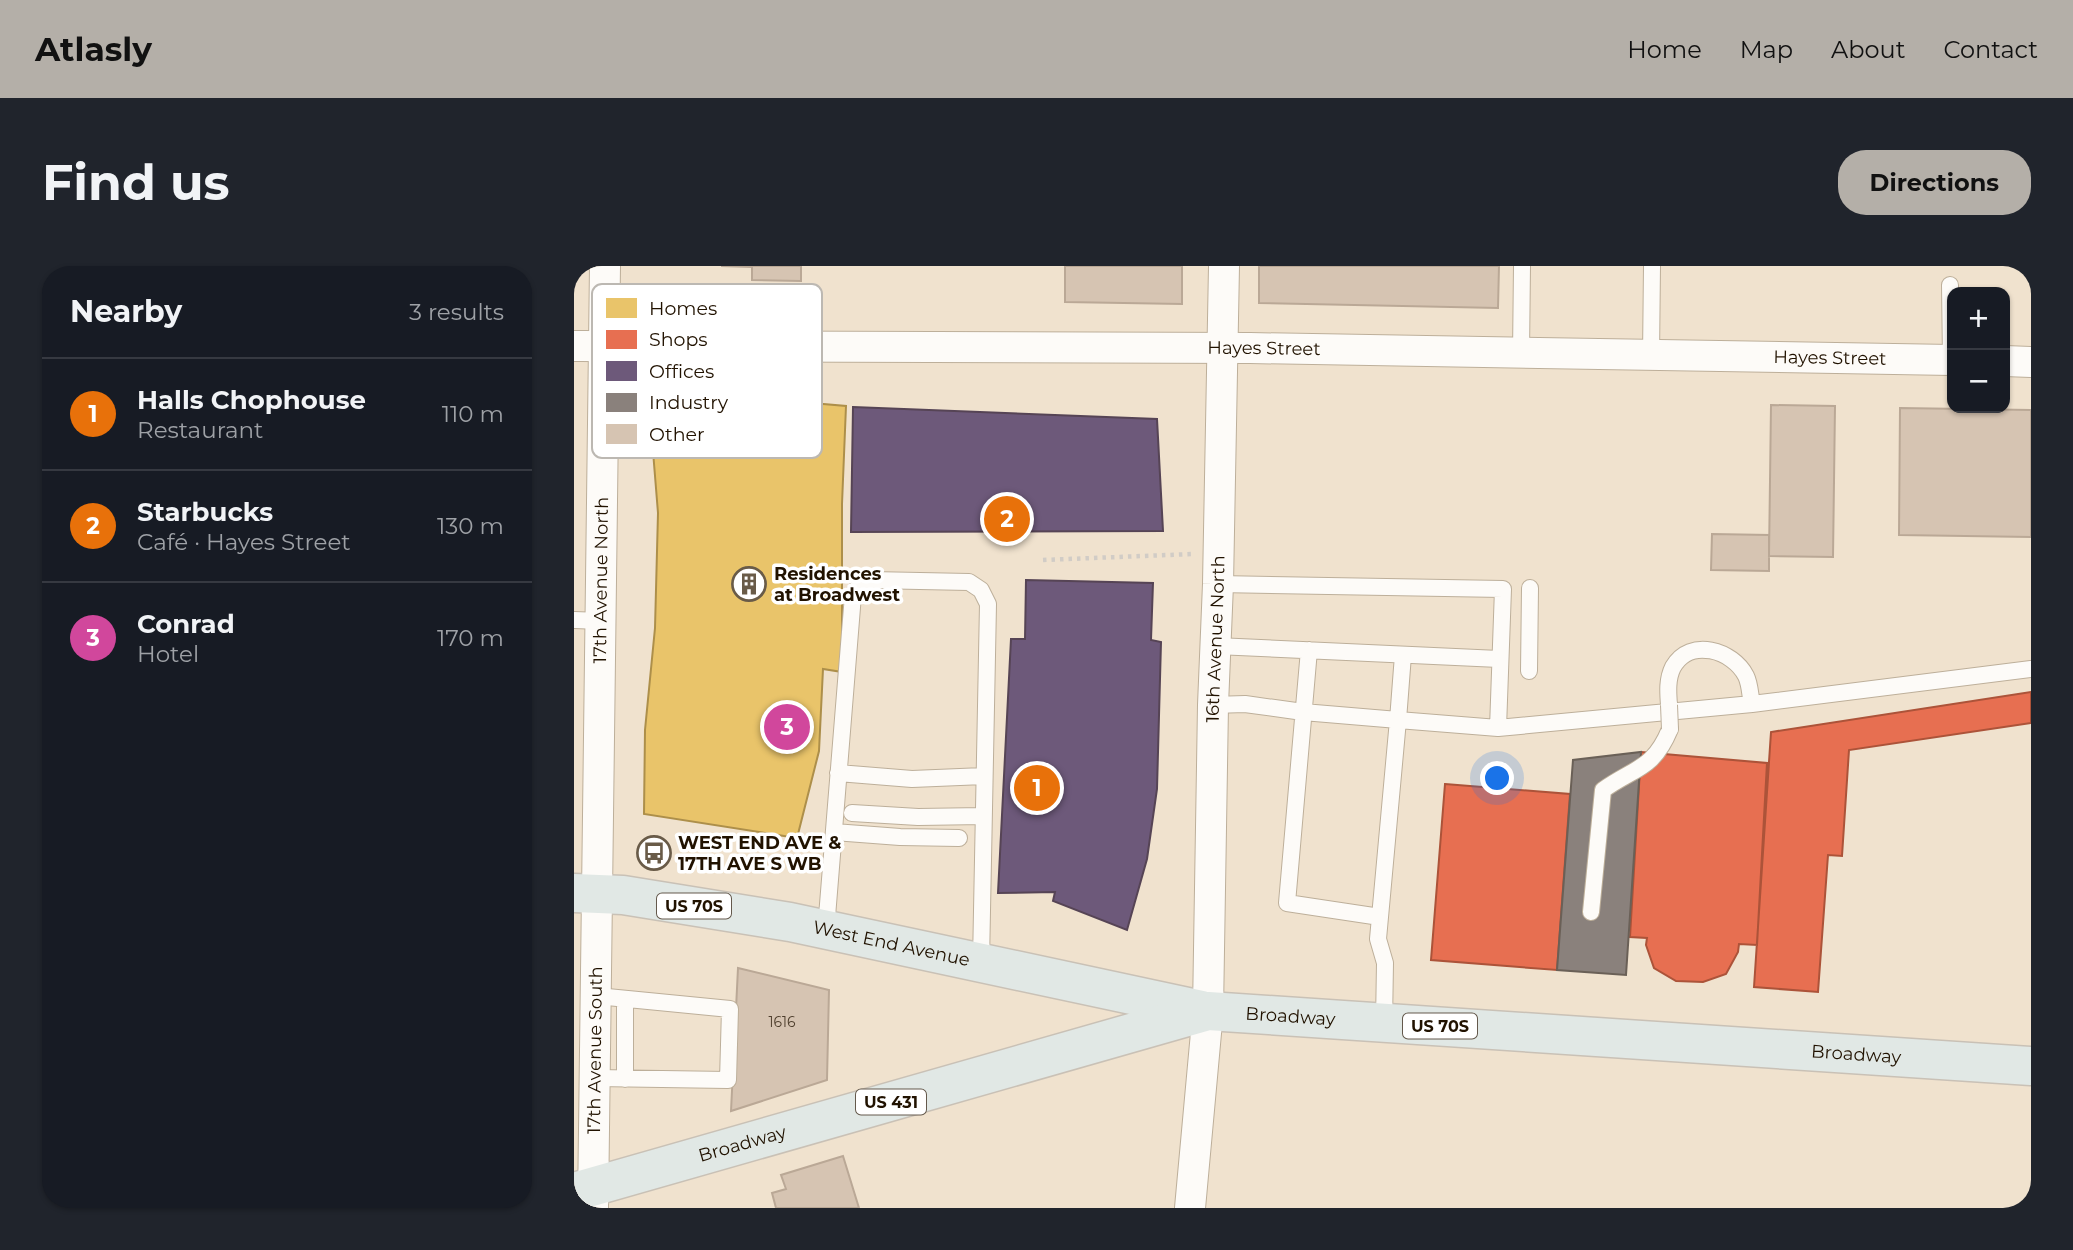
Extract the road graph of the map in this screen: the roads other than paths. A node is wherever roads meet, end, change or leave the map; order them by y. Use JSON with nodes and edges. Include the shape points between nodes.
{"nodes":[{"id":1,"x":605,"y":266,"type":"edge"},
{"id":2,"x":1224,"y":266,"type":"edge"},
{"id":3,"x":1522,"y":266,"type":"edge"},
{"id":4,"x":1652,"y":266,"type":"edge"},
{"id":5,"x":605,"y":284,"type":"edge"},
{"id":6,"x":1951,"y":285,"type":"dead end"},
{"id":7,"x":574,"y":346,"type":"edge"},
{"id":8,"x":592,"y":346,"type":"edge"},
{"id":9,"x":822,"y":347,"type":"edge"},
{"id":10,"x":1223,"y":348,"type":"junction"},
{"id":11,"x":1952,"y":350,"type":"edge"},
{"id":12,"x":1521,"y":353,"type":"junction"},
{"id":13,"x":1651,"y":356,"type":"junction"},
{"id":14,"x":1947,"y":360,"type":"edge"},
{"id":15,"x":2010,"y":361,"type":"edge"},
{"id":16,"x":2031,"y":362,"type":"edge"},
{"id":17,"x":597,"y":458,"type":"edge"},
{"id":18,"x":1218,"y":584,"type":"junction"},
{"id":19,"x":1530,"y":589,"type":"dead end"},
{"id":20,"x":587,"y":620,"type":"edge"},
{"id":21,"x":1216,"y":646,"type":"junction"},
{"id":22,"x":1309,"y":650,"type":"junction"},
{"id":23,"x":1403,"y":655,"type":"junction"},
{"id":24,"x":1499,"y":659,"type":"junction"},
{"id":25,"x":2031,"y":668,"type":"edge"},
{"id":26,"x":1529,"y":671,"type":"dead end"},
{"id":27,"x":1752,"y":704,"type":"junction"},
{"id":28,"x":1213,"y":705,"type":"junction"},
{"id":29,"x":1303,"y":712,"type":"junction"},
{"id":30,"x":1398,"y":720,"type":"junction"},
{"id":31,"x":1498,"y":728,"type":"junction"},
{"id":32,"x":838,"y":773,"type":"junction"},
{"id":33,"x":984,"y":776,"type":"junction"},
{"id":34,"x":852,"y":813,"type":"dead end"},
{"id":35,"x":983,"y":816,"type":"junction"},
{"id":36,"x":834,"y":832,"type":"junction"},
{"id":37,"x":959,"y":838,"type":"dead end"},
{"id":38,"x":586,"y":894,"type":"edge"},
{"id":39,"x":1591,"y":912,"type":"dead end"},
{"id":40,"x":1380,"y":917,"type":"junction"},
{"id":41,"x":826,"y":929,"type":"junction"},
{"id":42,"x":981,"y":962,"type":"junction"},
{"id":43,"x":611,"y":998,"type":"junction"},
{"id":44,"x":1208,"y":1011,"type":"junction"},
{"id":45,"x":1384,"y":1023,"type":"junction"},
{"id":46,"x":2031,"y":1066,"type":"edge"},
{"id":47,"x":596,"y":1078,"type":"junction"},
{"id":48,"x":625,"y":1079,"type":"junction"},
{"id":49,"x":587,"y":1196,"type":"edge"},
{"id":50,"x":1190,"y":1208,"type":"edge"}],
"edges":[{"from":1,"to":5,"type":"street","name":"17th Avenue North"},
{"from":2,"to":10,"type":"street","name":"16th Avenue North"},
{"from":3,"to":12,"type":"lane"},
{"from":4,"to":13,"type":"lane"},
{"from":6,"to":11,"type":"lane"},
{"from":7,"to":8,"type":"street","name":"Hayes Street"},
{"from":9,"to":10,"type":"street","name":"Hayes Street"},
{"from":10,"to":12,"type":"street","name":"Hayes Street"},
{"from":10,"to":18,"type":"street","name":"16th Avenue North"},
{"from":12,"to":13,"type":"street","name":"Hayes Street"},
{"from":13,"to":14,"type":"street","name":"Hayes Street"},
{"from":15,"to":16,"type":"street"},
{"from":17,"to":20,"type":"street","name":"17th Avenue North"},
{"from":18,"to":21,"type":"street","name":"16th Avenue North"},
{"from":18,"to":24,"type":"lane","via":[[1503,589]]},
{"from":19,"to":26,"type":"lane"},
{"from":20,"to":38,"type":"street","name":"17th Avenue North"},
{"from":21,"to":22,"type":"lane"},
{"from":21,"to":28,"type":"street","name":"16th Avenue North"},
{"from":22,"to":23,"type":"lane"},
{"from":22,"to":29,"type":"lane"},
{"from":23,"to":24,"type":"lane"},
{"from":23,"to":30,"type":"lane"},
{"from":24,"to":31,"type":"lane"},
{"from":25,"to":27,"type":"lane"},
{"from":27,"to":31,"type":"lane"},
{"from":27,"to":39,"type":"lane","bridge":true,"via":[[1747,677],[1737,663],[1718,651],[1700,649],[1685,654],[1674,666],[1667,685],[1670,729],[1662,749],[1645,766],[1603,790]]},
{"from":28,"to":29,"type":"lane"},
{"from":28,"to":44,"type":"street","name":"16th Avenue North"},
{"from":29,"to":30,"type":"lane"},
{"from":29,"to":40,"type":"lane","via":[[1287,903]]},
{"from":30,"to":31,"type":"lane"},
{"from":30,"to":40,"type":"lane"},
{"from":32,"to":33,"type":"lane","via":[[912,779]]},
{"from":32,"to":33,"type":"lane","via":[[853,595],[859,585],[871,580],[969,582],[981,590],[988,604]]},
{"from":32,"to":36,"type":"lane"},
{"from":33,"to":35,"type":"lane"},
{"from":34,"to":35,"type":"lane"},
{"from":35,"to":42,"type":"lane"},
{"from":36,"to":37,"type":"lane"},
{"from":36,"to":41,"type":"lane"},
{"from":38,"to":41,"type":"main road","name":"West End Avenue","number":"US 70S","via":[[623,895]]},
{"from":38,"to":43,"type":"street","name":"17th Avenue South"},
{"from":40,"to":45,"type":"lane"},
{"from":41,"to":42,"type":"main road","name":"West End Avenue","number":"US 70S"},
{"from":42,"to":44,"type":"main road","name":"West End Avenue","number":"US 70S"},
{"from":43,"to":47,"type":"street","name":"17th Avenue South"},
{"from":43,"to":48,"type":"lane"},
{"from":43,"to":48,"type":"lane","via":[[730,1009],[728,1080]]},
{"from":44,"to":45,"type":"main road","name":"Broadway","number":"US 70S"},
{"from":44,"to":49,"type":"main road","name":"Broadway","number":"US 431"},
{"from":44,"to":50,"type":"street","name":"16th Avenue North"},
{"from":45,"to":46,"type":"main road","name":"Broadway","number":"US 70S"},
{"from":47,"to":48,"type":"lane"},
{"from":47,"to":49,"type":"street","name":"17th Avenue South"}]}
